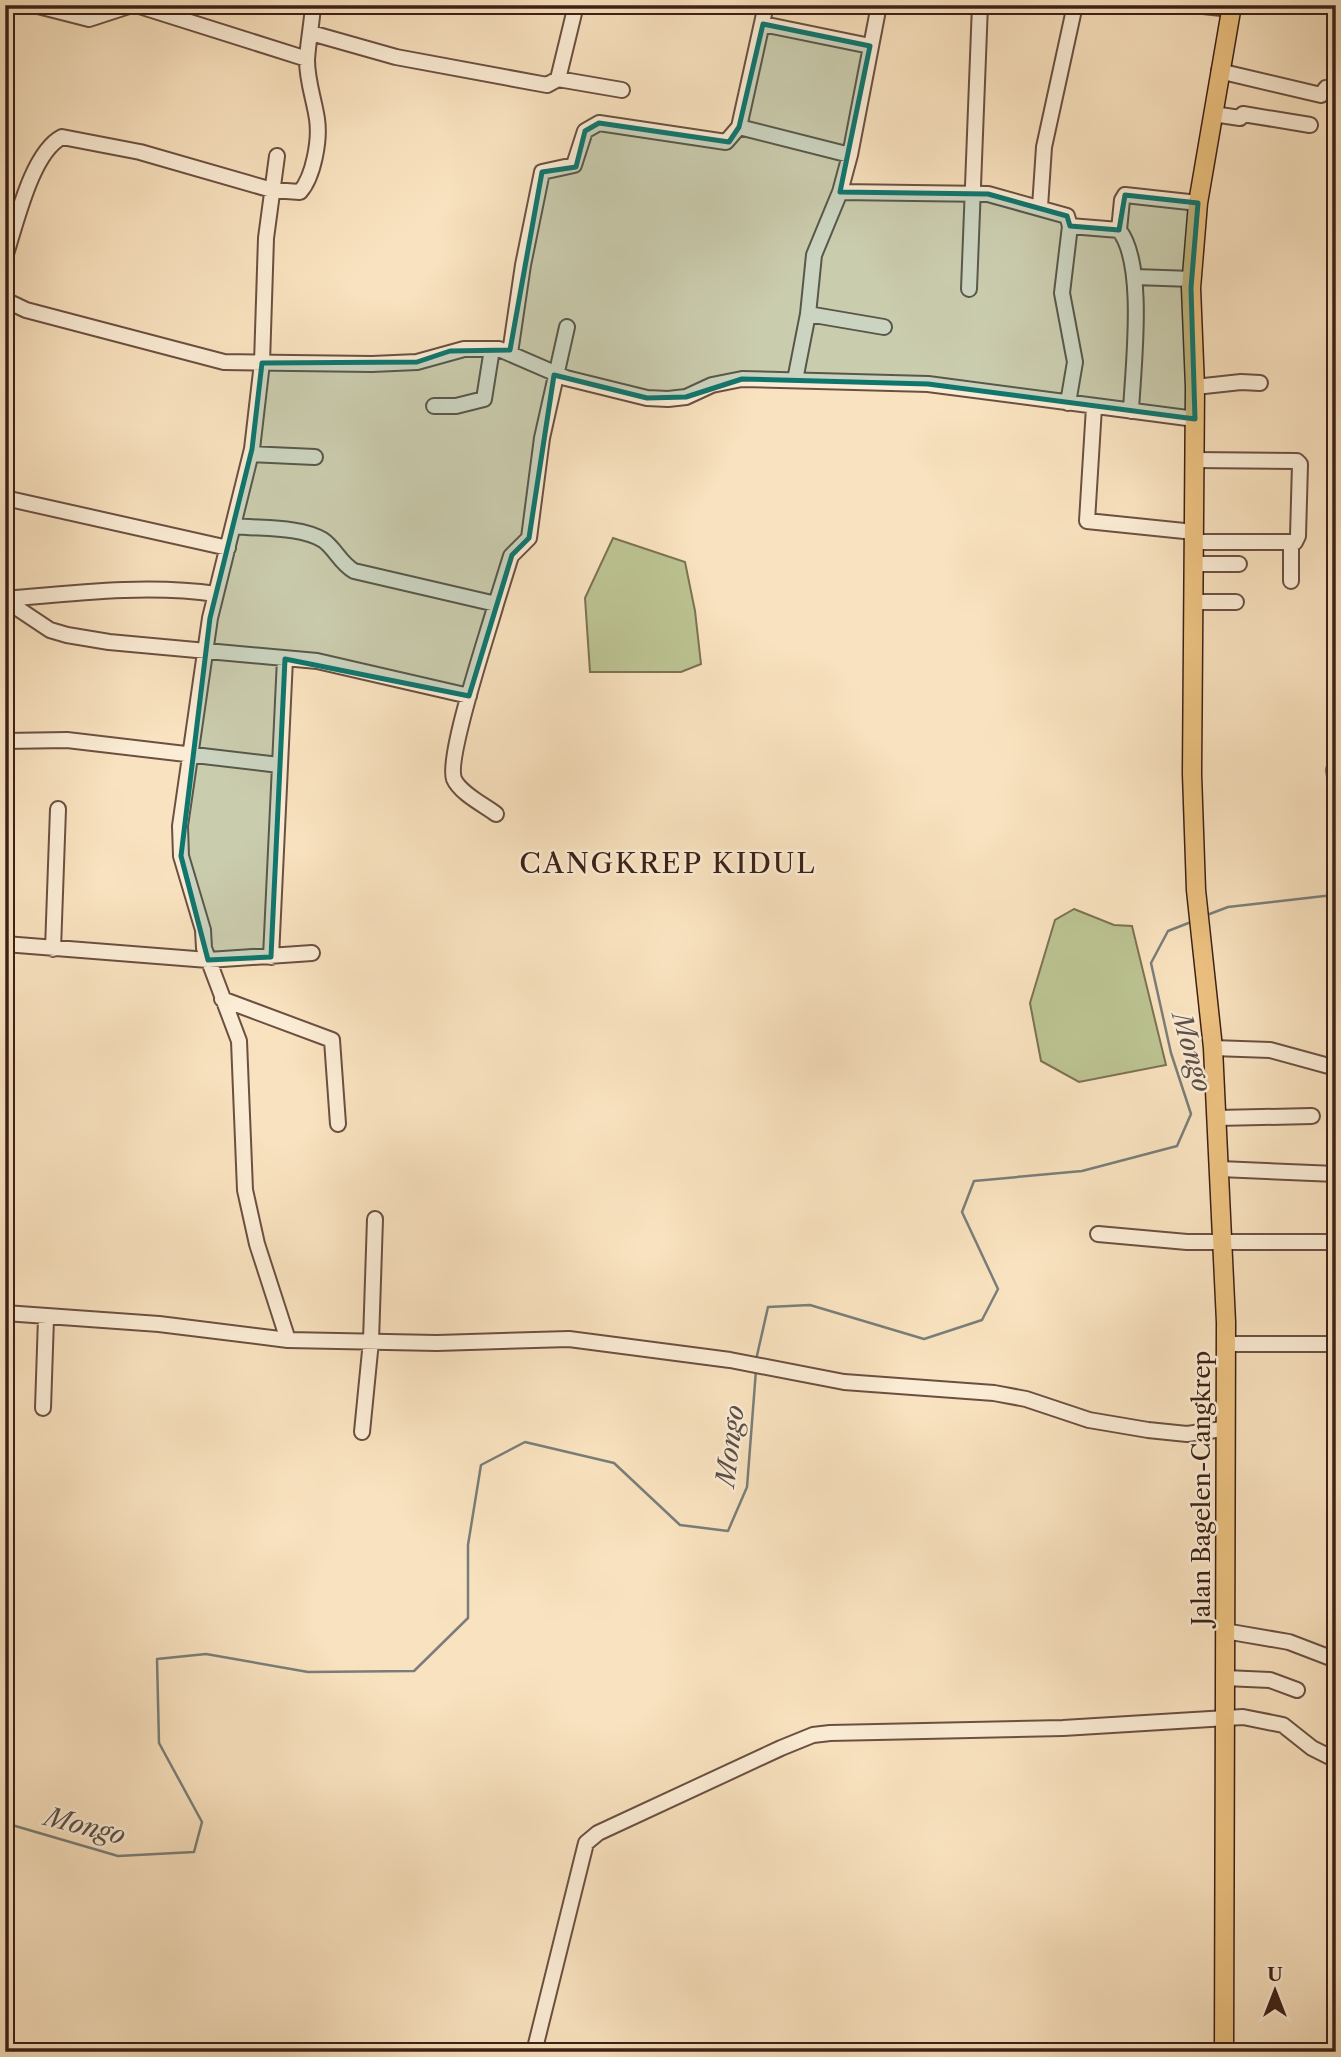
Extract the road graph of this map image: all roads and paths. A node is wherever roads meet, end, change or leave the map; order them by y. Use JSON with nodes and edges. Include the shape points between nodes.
{"nodes":[{"id":1,"x":34,"y":5,"type":"edge"},
{"id":2,"x":134,"y":5,"type":"edge"},
{"id":3,"x":313,"y":5,"type":"edge"},
{"id":4,"x":576,"y":5,"type":"edge"},
{"id":5,"x":766,"y":5,"type":"edge"},
{"id":6,"x":878,"y":5,"type":"edge"},
{"id":7,"x":980,"y":5,"type":"edge"},
{"id":8,"x":1075,"y":5,"type":"edge"},
{"id":9,"x":1194,"y":5,"type":"edge"},
{"id":10,"x":125,"y":6,"type":"edge"},
{"id":11,"x":1232,"y":7,"type":"edge"},
{"id":12,"x":764,"y":24,"type":"junction"},
{"id":13,"x":311,"y":33,"type":"junction"},
{"id":14,"x":870,"y":46,"type":"junction"},
{"id":15,"x":307,"y":59,"type":"junction"},
{"id":16,"x":1219,"y":71,"type":"junction"},
{"id":17,"x":558,"y":79,"type":"junction"},
{"id":18,"x":622,"y":90,"type":"dead end"},
{"id":19,"x":1336,"y":92,"type":"edge"},
{"id":20,"x":1213,"y":114,"type":"junction"},
{"id":21,"x":1310,"y":125,"type":"dead end"},
{"id":22,"x":739,"y":127,"type":"junction"},
{"id":23,"x":850,"y":155,"type":"junction"},
{"id":24,"x":277,"y":156,"type":"dead end"},
{"id":25,"x":272,"y":190,"type":"junction"},
{"id":26,"x":840,"y":192,"type":"junction"},
{"id":27,"x":974,"y":194,"type":"junction"},
{"id":28,"x":1198,"y":203,"type":"junction"},
{"id":29,"x":1040,"y":207,"type":"junction"},
{"id":30,"x":1070,"y":226,"type":"junction"},
{"id":31,"x":1119,"y":230,"type":"junction"},
{"id":32,"x":5,"y":257,"type":"edge"},
{"id":33,"x":1135,"y":277,"type":"junction"},
{"id":34,"x":1192,"y":279,"type":"junction"},
{"id":35,"x":969,"y":289,"type":"dead end"},
{"id":36,"x":5,"y":300,"type":"edge"},
{"id":37,"x":808,"y":314,"type":"junction"},
{"id":38,"x":567,"y":327,"type":"dead end"},
{"id":39,"x":884,"y":327,"type":"dead end"},
{"id":40,"x":492,"y":349,"type":"junction"},
{"id":41,"x":510,"y":353,"type":"junction"},
{"id":42,"x":262,"y":363,"type":"junction"},
{"id":43,"x":554,"y":374,"type":"junction"},
{"id":44,"x":795,"y":380,"type":"junction"},
{"id":45,"x":1260,"y":383,"type":"dead end"},
{"id":46,"x":1195,"y":387,"type":"junction"},
{"id":47,"x":1068,"y":403,"type":"junction"},
{"id":48,"x":434,"y":406,"type":"dead end"},
{"id":49,"x":1094,"y":407,"type":"junction"},
{"id":50,"x":1131,"y":411,"type":"junction"},
{"id":51,"x":1195,"y":419,"type":"junction"},
{"id":52,"x":251,"y":454,"type":"junction"},
{"id":53,"x":315,"y":457,"type":"dead end"},
{"id":54,"x":1194,"y":460,"type":"junction"},
{"id":55,"x":5,"y":498,"type":"edge"},
{"id":56,"x":235,"y":526,"type":"junction"},
{"id":57,"x":1193,"y":537,"type":"junction"},
{"id":58,"x":1291,"y":542,"type":"junction"},
{"id":59,"x":228,"y":548,"type":"junction"},
{"id":60,"x":1193,"y":564,"type":"junction"},
{"id":61,"x":1239,"y":564,"type":"dead end"},
{"id":62,"x":1291,"y":581,"type":"dead end"},
{"id":63,"x":216,"y":594,"type":"junction"},
{"id":64,"x":5,"y":600,"type":"edge"},
{"id":65,"x":1193,"y":602,"type":"junction"},
{"id":66,"x":1236,"y":602,"type":"dead end"},
{"id":67,"x":496,"y":604,"type":"junction"},
{"id":68,"x":205,"y":650,"type":"junction"},
{"id":69,"x":285,"y":659,"type":"junction"},
{"id":70,"x":469,"y":695,"type":"junction"},
{"id":71,"x":5,"y":741,"type":"edge"},
{"id":72,"x":190,"y":754,"type":"junction"},
{"id":73,"x":279,"y":765,"type":"junction"},
{"id":74,"x":58,"y":809,"type":"dead end"},
{"id":75,"x":496,"y":814,"type":"dead end"},
{"id":76,"x":5,"y":944,"type":"edge"},
{"id":77,"x":53,"y":949,"type":"junction"},
{"id":78,"x":312,"y":953,"type":"dead end"},
{"id":79,"x":271,"y":957,"type":"junction"},
{"id":80,"x":208,"y":960,"type":"junction"},
{"id":81,"x":222,"y":999,"type":"junction"},
{"id":82,"x":1213,"y":1048,"type":"junction"},
{"id":83,"x":1336,"y":1068,"type":"edge"},
{"id":84,"x":1312,"y":1116,"type":"dead end"},
{"id":85,"x":1217,"y":1118,"type":"junction"},
{"id":86,"x":338,"y":1124,"type":"dead end"},
{"id":87,"x":1220,"y":1169,"type":"junction"},
{"id":88,"x":1336,"y":1174,"type":"edge"},
{"id":89,"x":375,"y":1219,"type":"dead end"},
{"id":90,"x":1098,"y":1234,"type":"dead end"},
{"id":91,"x":1336,"y":1242,"type":"edge"},
{"id":92,"x":1223,"y":1243,"type":"junction"},
{"id":93,"x":5,"y":1313,"type":"edge"},
{"id":94,"x":46,"y":1318,"type":"junction"},
{"id":95,"x":288,"y":1340,"type":"junction"},
{"id":96,"x":371,"y":1341,"type":"junction"},
{"id":97,"x":1225,"y":1344,"type":"junction"},
{"id":98,"x":1336,"y":1344,"type":"edge"},
{"id":99,"x":43,"y":1409,"type":"dead end"},
{"id":100,"x":1223,"y":1429,"type":"junction"},
{"id":101,"x":362,"y":1432,"type":"dead end"},
{"id":102,"x":1225,"y":1631,"type":"junction"},
{"id":103,"x":1336,"y":1660,"type":"edge"},
{"id":104,"x":1225,"y":1678,"type":"junction"},
{"id":105,"x":1297,"y":1690,"type":"dead end"},
{"id":106,"x":1225,"y":1718,"type":"junction"},
{"id":107,"x":1336,"y":1760,"type":"edge"},
{"id":108,"x":534,"y":2052,"type":"edge"},
{"id":109,"x":1224,"y":2052,"type":"edge"}],
"edges":[{"from":1,"to":10,"type":"street","via":[[89,19]]},
{"from":2,"to":10,"type":"street"},
{"from":2,"to":15,"type":"street"},
{"from":3,"to":13,"type":"street"},
{"from":4,"to":17,"type":"street"},
{"from":5,"to":12,"type":"street"},
{"from":6,"to":14,"type":"street"},
{"from":7,"to":27,"type":"street"},
{"from":8,"to":29,"type":"street","via":[[1044,147]]},
{"from":9,"to":11,"type":"street"},
{"from":11,"to":16,"type":"main road","name":"Jalan Bagelen-Cangkrep"},
{"from":12,"to":14,"type":"street"},
{"from":12,"to":22,"type":"street"},
{"from":13,"to":15,"type":"street"},
{"from":13,"to":17,"type":"street","via":[[397,57],[547,85]]},
{"from":14,"to":23,"type":"street"},
{"from":15,"to":25,"type":"street","via":[[317,121],[310,175],[300,192]]},
{"from":16,"to":19,"type":"street","via":[[1321,95],[1326,89]]},
{"from":16,"to":20,"type":"main road","name":"Jalan Bagelen-Cangkrep"},
{"from":17,"to":18,"type":"street"},
{"from":20,"to":21,"type":"street"},
{"from":20,"to":28,"type":"main road","name":"Jalan Bagelen-Cangkrep"},
{"from":22,"to":23,"type":"street"},
{"from":22,"to":41,"type":"street","via":[[726,142],[599,123],[586,131],[574,165],[542,173]]},
{"from":23,"to":26,"type":"street"},
{"from":24,"to":25,"type":"street"},
{"from":25,"to":32,"type":"street","via":[[139,152],[62,137],[36,173]]},
{"from":25,"to":42,"type":"street"},
{"from":26,"to":27,"type":"street"},
{"from":26,"to":37,"type":"street","via":[[814,256]]},
{"from":27,"to":29,"type":"street"},
{"from":27,"to":35,"type":"street"},
{"from":28,"to":31,"type":"street","via":[[1125,195]]},
{"from":28,"to":34,"type":"main road","name":"Jalan Bagelen-Cangkrep"},
{"from":29,"to":30,"type":"street","via":[[1067,216]]},
{"from":30,"to":31,"type":"street"},
{"from":30,"to":47,"type":"street","via":[[1062,293],[1075,362]]},
{"from":31,"to":33,"type":"street","via":[[1131,251]]},
{"from":33,"to":34,"type":"street"},
{"from":33,"to":50,"type":"street"},
{"from":34,"to":46,"type":"main road","name":"Jalan Bagelen-Cangkrep"},
{"from":36,"to":42,"type":"street","via":[[26,310],[187,354],[224,362]]},
{"from":37,"to":39,"type":"street"},
{"from":37,"to":44,"type":"street"},
{"from":38,"to":43,"type":"street"},
{"from":40,"to":41,"type":"street"},
{"from":40,"to":42,"type":"street","via":[[450,351],[417,362]]},
{"from":40,"to":48,"type":"street","via":[[484,400]]},
{"from":41,"to":43,"type":"street"},
{"from":42,"to":52,"type":"street"},
{"from":43,"to":44,"type":"street","via":[[647,398],[668,399],[742,379]]},
{"from":43,"to":67,"type":"street","via":[[528,538],[511,556]]},
{"from":44,"to":47,"type":"street","via":[[928,384]]},
{"from":45,"to":46,"type":"street"},
{"from":46,"to":51,"type":"main road","name":"Jalan Bagelen-Cangkrep"},
{"from":47,"to":49,"type":"street"},
{"from":49,"to":50,"type":"street"},
{"from":49,"to":57,"type":"street","via":[[1087,521]]},
{"from":50,"to":51,"type":"street"},
{"from":51,"to":54,"type":"main road","name":"Jalan Bagelen-Cangkrep"},
{"from":52,"to":53,"type":"street"},
{"from":52,"to":56,"type":"street"},
{"from":54,"to":57,"type":"main road","name":"Jalan Bagelen-Cangkrep"},
{"from":54,"to":58,"type":"street","via":[[1299,462],[1298,536]]},
{"from":55,"to":59,"type":"street"},
{"from":56,"to":59,"type":"street"},
{"from":56,"to":67,"type":"street","via":[[312,536],[324,541],[342,564],[354,571]]},
{"from":57,"to":58,"type":"street"},
{"from":57,"to":60,"type":"main road","name":"Jalan Bagelen-Cangkrep"},
{"from":58,"to":62,"type":"street"},
{"from":59,"to":63,"type":"street"},
{"from":60,"to":61,"type":"street"},
{"from":60,"to":65,"type":"main road","name":"Jalan Bagelen-Cangkrep"},
{"from":63,"to":64,"type":"street","via":[[142,590]]},
{"from":63,"to":68,"type":"street"},
{"from":64,"to":68,"type":"street","via":[[50,630],[67,635]]},
{"from":65,"to":66,"type":"street"},
{"from":65,"to":82,"type":"main road","name":"Jalan Bagelen-Cangkrep","via":[[1196,890]]},
{"from":67,"to":70,"type":"street"},
{"from":68,"to":69,"type":"street"},
{"from":68,"to":72,"type":"street"},
{"from":69,"to":70,"type":"street","via":[[317,661]]},
{"from":69,"to":73,"type":"street"},
{"from":70,"to":75,"type":"street","via":[[453,777]]},
{"from":71,"to":72,"type":"street","via":[[67,740]]},
{"from":72,"to":73,"type":"street"},
{"from":72,"to":80,"type":"street","via":[[180,826],[181,856]]},
{"from":73,"to":79,"type":"street"},
{"from":74,"to":77,"type":"street"},
{"from":76,"to":77,"type":"street"},
{"from":77,"to":80,"type":"street"},
{"from":78,"to":79,"type":"street"},
{"from":79,"to":80,"type":"street"},
{"from":80,"to":81,"type":"street"},
{"from":81,"to":86,"type":"street","via":[[332,1040]]},
{"from":81,"to":95,"type":"street","via":[[242,1053],[245,1190]]},
{"from":82,"to":83,"type":"street","via":[[1270,1050]]},
{"from":82,"to":85,"type":"main road","name":"Jalan Bagelen-Cangkrep"},
{"from":84,"to":85,"type":"street"},
{"from":85,"to":87,"type":"main road","name":"Jalan Bagelen-Cangkrep"},
{"from":87,"to":88,"type":"street"},
{"from":87,"to":92,"type":"main road","name":"Jalan Bagelen-Cangkrep"},
{"from":89,"to":96,"type":"street"},
{"from":90,"to":92,"type":"street"},
{"from":91,"to":92,"type":"street"},
{"from":92,"to":97,"type":"main road","name":"Jalan Bagelen-Cangkrep"},
{"from":93,"to":94,"type":"street"},
{"from":94,"to":95,"type":"street","via":[[159,1324]]},
{"from":94,"to":99,"type":"street"},
{"from":95,"to":96,"type":"street"},
{"from":96,"to":100,"type":"street","via":[[569,1339],[730,1360],[844,1382],[1005,1395],[1089,1420],[1148,1430],[1187,1434]]},
{"from":96,"to":101,"type":"street"},
{"from":97,"to":98,"type":"street"},
{"from":97,"to":100,"type":"main road","name":"Jalan Bagelen-Cangkrep"},
{"from":100,"to":102,"type":"main road","name":"Jalan Bagelen-Cangkrep"},
{"from":102,"to":103,"type":"street","via":[[1289,1643]]},
{"from":102,"to":104,"type":"main road","name":"Jalan Bagelen-Cangkrep"},
{"from":104,"to":105,"type":"street","via":[[1270,1680]]},
{"from":104,"to":106,"type":"main road","name":"Jalan Bagelen-Cangkrep"},
{"from":106,"to":107,"type":"street","via":[[1275,1721]]},
{"from":106,"to":108,"type":"street","via":[[813,1735],[598,1833],[586,1843],[581,1856]]},
{"from":106,"to":109,"type":"main road","name":"Jalan Bagelen-Cangkrep"}]}
